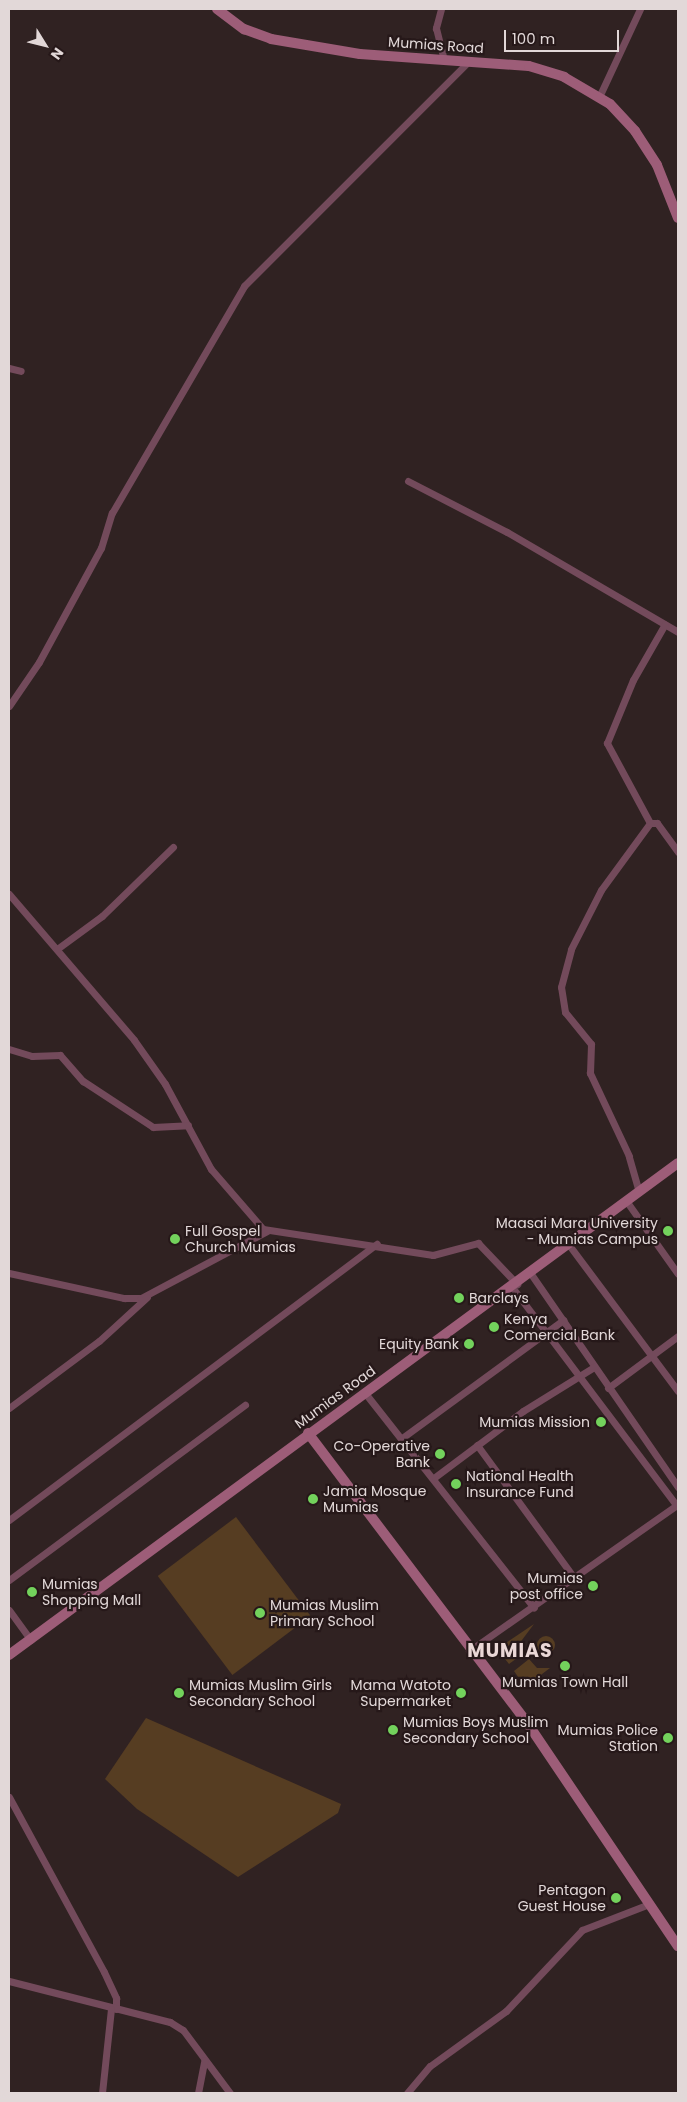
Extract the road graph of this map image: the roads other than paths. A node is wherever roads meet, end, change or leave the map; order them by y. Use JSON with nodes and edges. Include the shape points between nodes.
{"nodes":[{"id":1,"x":217,"y":9,"type":"edge"},
{"id":2,"x":441,"y":9,"type":"edge"},
{"id":3,"x":640,"y":9,"type":"edge"},
{"id":4,"x":444,"y":59,"type":"junction"},
{"id":5,"x":468,"y":61,"type":"junction"},
{"id":6,"x":599,"y":97,"type":"junction"},
{"id":7,"x":678,"y":218,"type":"edge"},
{"id":8,"x":9,"y":368,"type":"edge"},
{"id":9,"x":21,"y":370,"type":"dead end"},
{"id":10,"x":408,"y":481,"type":"dead end"},
{"id":11,"x":665,"y":624,"type":"junction"},
{"id":12,"x":678,"y":632,"type":"edge"},
{"id":13,"x":9,"y":706,"type":"edge"},
{"id":14,"x":650,"y":823,"type":"junction"},
{"id":15,"x":173,"y":847,"type":"dead end"},
{"id":16,"x":678,"y":852,"type":"edge"},
{"id":17,"x":9,"y":894,"type":"edge"},
{"id":18,"x":57,"y":949,"type":"junction"},
{"id":19,"x":9,"y":1049,"type":"edge"},
{"id":20,"x":188,"y":1125,"type":"junction"},
{"id":21,"x":678,"y":1164,"type":"edge"},
{"id":22,"x":640,"y":1192,"type":"junction"},
{"id":23,"x":627,"y":1202,"type":"junction"},
{"id":24,"x":267,"y":1231,"type":"junction"},
{"id":25,"x":377,"y":1244,"type":"junction"},
{"id":26,"x":569,"y":1246,"type":"junction"},
{"id":27,"x":9,"y":1273,"type":"edge"},
{"id":28,"x":531,"y":1274,"type":"junction"},
{"id":29,"x":678,"y":1274,"type":"edge"},
{"id":30,"x":515,"y":1285,"type":"junction"},
{"id":31,"x":147,"y":1297,"type":"junction"},
{"id":32,"x":563,"y":1320,"type":"junction"},
{"id":33,"x":547,"y":1331,"type":"junction"},
{"id":34,"x":678,"y":1336,"type":"edge"},
{"id":35,"x":652,"y":1355,"type":"junction"},
{"id":36,"x":594,"y":1367,"type":"junction"},
{"id":37,"x":577,"y":1376,"type":"junction"},
{"id":38,"x":608,"y":1388,"type":"junction"},
{"id":39,"x":678,"y":1391,"type":"edge"},
{"id":40,"x":365,"y":1393,"type":"junction"},
{"id":41,"x":244,"y":1405,"type":"dead end"},
{"id":42,"x":9,"y":1408,"type":"edge"},
{"id":43,"x":308,"y":1433,"type":"junction"},
{"id":44,"x":402,"y":1438,"type":"junction"},
{"id":45,"x":477,"y":1445,"type":"junction"},
{"id":46,"x":435,"y":1477,"type":"junction"},
{"id":47,"x":678,"y":1487,"type":"edge"},
{"id":48,"x":677,"y":1505,"type":"edge"},
{"id":49,"x":9,"y":1520,"type":"edge"},
{"id":50,"x":575,"y":1579,"type":"junction"},
{"id":51,"x":9,"y":1580,"type":"edge"},
{"id":52,"x":534,"y":1608,"type":"junction"},
{"id":53,"x":9,"y":1610,"type":"edge"},
{"id":54,"x":31,"y":1640,"type":"junction"},
{"id":55,"x":469,"y":1651,"type":"junction"},
{"id":56,"x":9,"y":1655,"type":"edge"},
{"id":57,"x":9,"y":1797,"type":"edge"},
{"id":58,"x":649,"y":1904,"type":"junction"},
{"id":59,"x":678,"y":1946,"type":"edge"},
{"id":60,"x":9,"y":1981,"type":"edge"},
{"id":61,"x":114,"y":2009,"type":"junction"},
{"id":62,"x":204,"y":2060,"type":"junction"},
{"id":63,"x":102,"y":2093,"type":"edge"},
{"id":64,"x":198,"y":2093,"type":"edge"},
{"id":65,"x":230,"y":2093,"type":"edge"},
{"id":66,"x":407,"y":2093,"type":"edge"}],
"edges":[{"from":1,"to":4,"type":"street","name":"Mumias Road","via":[[244,29],[270,39],[360,54]]},
{"from":2,"to":4,"type":"street","via":[[436,28]]},
{"from":3,"to":6,"type":"street"},
{"from":4,"to":5,"type":"street","name":"Mumias Road"},
{"from":5,"to":6,"type":"street","name":"Mumias Road","via":[[550,72]]},
{"from":5,"to":13,"type":"street","via":[[244,286],[112,513],[101,548],[39,662]]},
{"from":6,"to":7,"type":"street","name":"Mumias Road","via":[[623,116],[647,147]]},
{"from":8,"to":9,"type":"street"},
{"from":10,"to":11,"type":"street"},
{"from":11,"to":12,"type":"street"},
{"from":11,"to":14,"type":"street","via":[[633,680],[607,743]]},
{"from":14,"to":16,"type":"street","via":[[657,822]]},
{"from":14,"to":22,"type":"street","via":[[601,890],[571,949],[561,987],[565,1012],[590,1044],[590,1073],[629,1156]]},
{"from":15,"to":18,"type":"street","via":[[102,916]]},
{"from":17,"to":18,"type":"street"},
{"from":18,"to":20,"type":"street","via":[[134,1040]]},
{"from":19,"to":20,"type":"street","via":[[32,1056],[60,1055],[83,1081],[154,1127]]},
{"from":20,"to":24,"type":"street","via":[[226,1190]]},
{"from":21,"to":22,"type":"street","name":"Mumias Road"},
{"from":22,"to":23,"type":"street","name":"Mumias Road"},
{"from":23,"to":26,"type":"street","name":"Mumias Road"},
{"from":23,"to":29,"type":"street"},
{"from":24,"to":25,"type":"street"},
{"from":24,"to":31,"type":"street"},
{"from":25,"to":30,"type":"street","via":[[438,1255],[478,1243]]},
{"from":25,"to":49,"type":"street"},
{"from":26,"to":28,"type":"street","name":"Mumias Road"},
{"from":26,"to":35,"type":"street"},
{"from":27,"to":31,"type":"street","via":[[124,1298]]},
{"from":28,"to":30,"type":"street","name":"Mumias Road"},
{"from":28,"to":32,"type":"street"},
{"from":30,"to":33,"type":"street"},
{"from":30,"to":40,"type":"street","name":"Mumias Road"},
{"from":31,"to":42,"type":"street","via":[[99,1341]]},
{"from":32,"to":33,"type":"street"},
{"from":32,"to":36,"type":"street"},
{"from":33,"to":37,"type":"street"},
{"from":33,"to":44,"type":"street"},
{"from":34,"to":35,"type":"street"},
{"from":35,"to":38,"type":"street"},
{"from":35,"to":39,"type":"street"},
{"from":36,"to":37,"type":"street"},
{"from":36,"to":38,"type":"street"},
{"from":37,"to":45,"type":"street"},
{"from":37,"to":48,"type":"street"},
{"from":38,"to":47,"type":"street"},
{"from":40,"to":43,"type":"street","name":"Mumias Road"},
{"from":40,"to":44,"type":"street"},
{"from":41,"to":51,"type":"street"},
{"from":43,"to":54,"type":"street","name":"Mumias Road"},
{"from":43,"to":55,"type":"street"},
{"from":44,"to":46,"type":"street"},
{"from":45,"to":46,"type":"street"},
{"from":45,"to":50,"type":"street"},
{"from":46,"to":52,"type":"street"},
{"from":48,"to":50,"type":"street"},
{"from":50,"to":52,"type":"street"},
{"from":52,"to":55,"type":"street"},
{"from":53,"to":54,"type":"street"},
{"from":54,"to":56,"type":"street","name":"Mumias Road"},
{"from":55,"to":58,"type":"street","via":[[528,1724]]},
{"from":57,"to":61,"type":"street","via":[[104,1972],[116,1998]]},
{"from":58,"to":59,"type":"street"},
{"from":58,"to":66,"type":"street","via":[[582,1930],[511,2007],[430,2066]]},
{"from":60,"to":61,"type":"street"},
{"from":61,"to":62,"type":"street","via":[[170,2022],[183,2030]]},
{"from":61,"to":63,"type":"street"},
{"from":62,"to":64,"type":"street"},
{"from":62,"to":65,"type":"street"}]}
